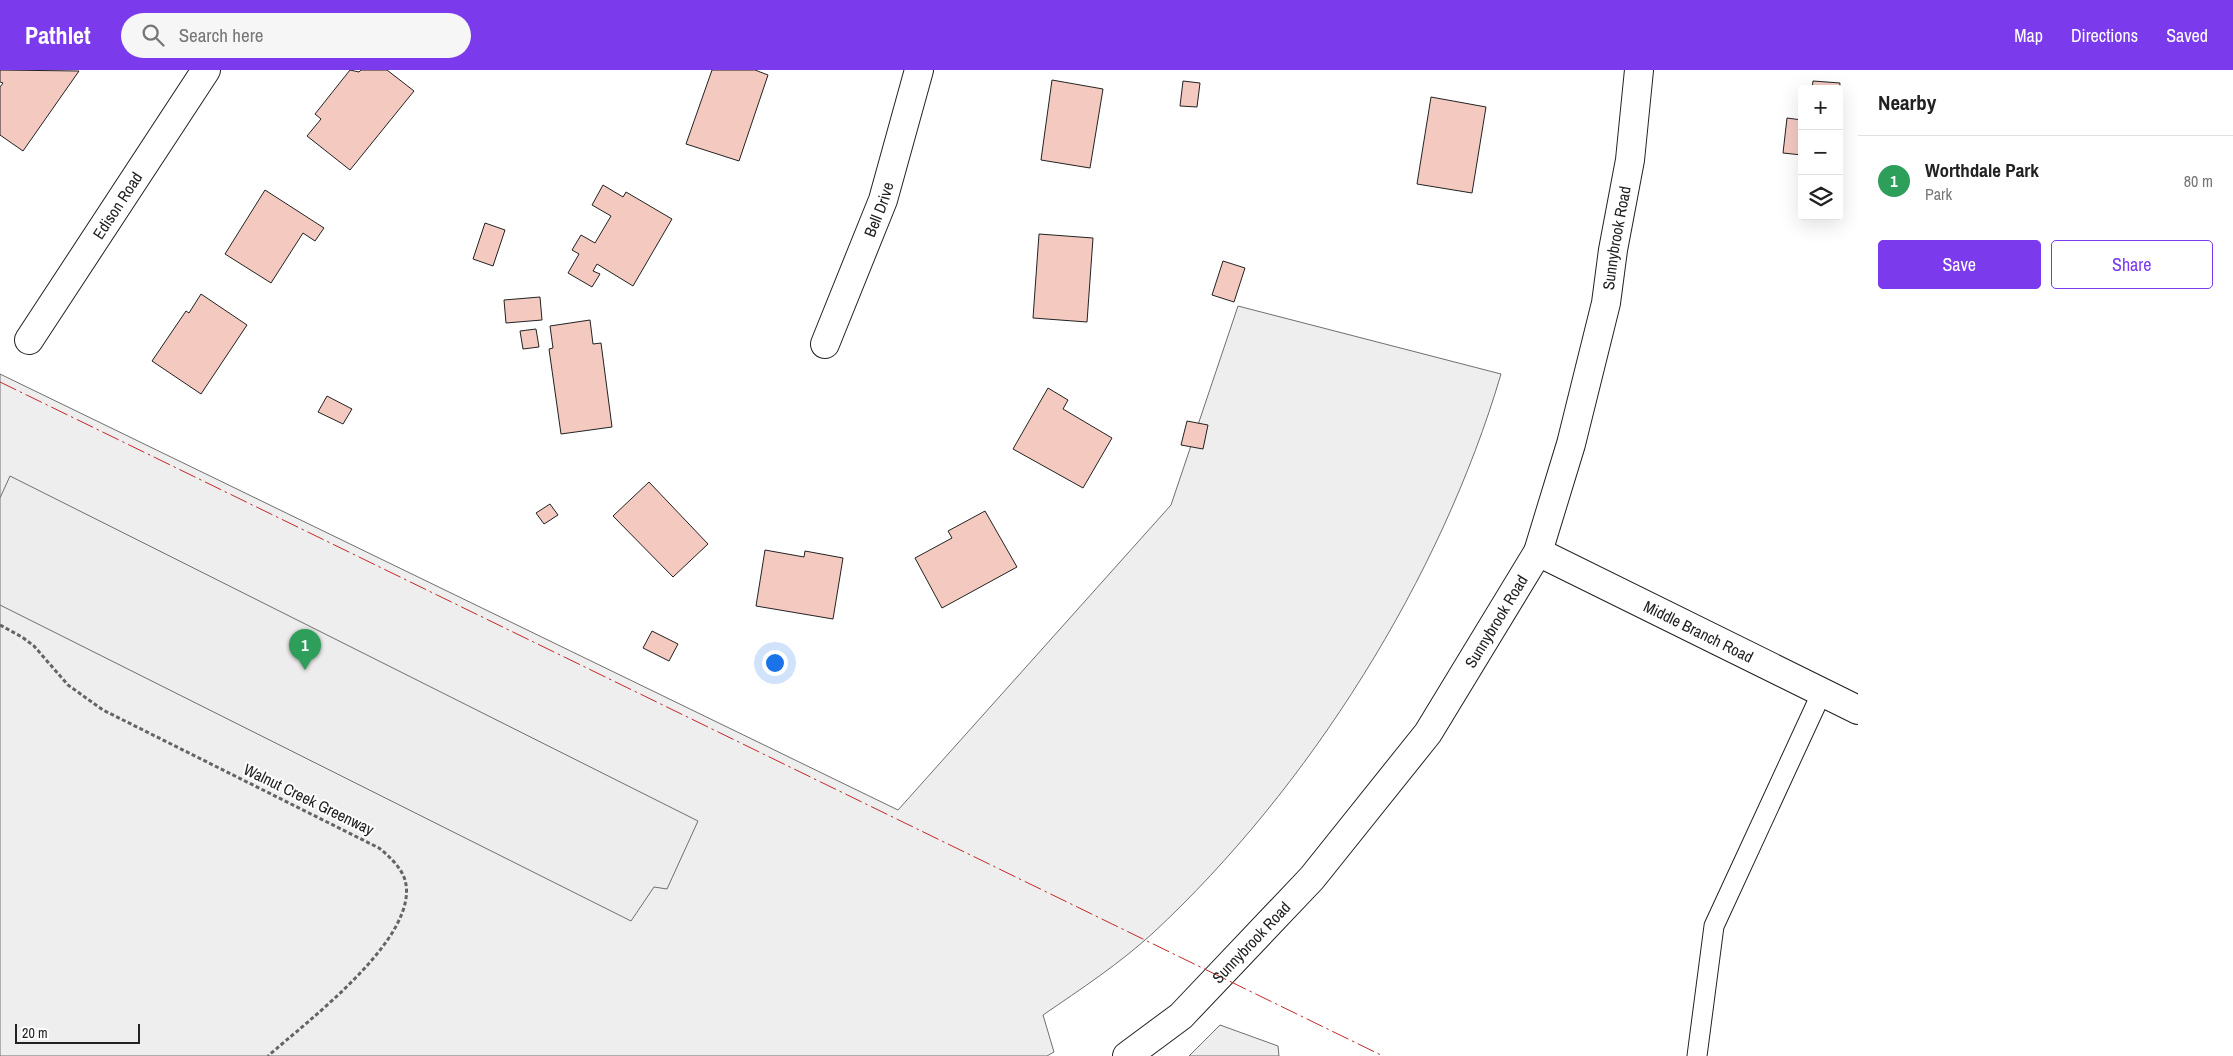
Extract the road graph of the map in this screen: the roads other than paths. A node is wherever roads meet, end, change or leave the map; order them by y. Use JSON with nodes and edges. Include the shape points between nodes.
{"nodes":[{"id":1,"x":206,"y":70,"type":"edge"},
{"id":2,"x":919,"y":70,"type":"edge"},
{"id":3,"x":1639,"y":70,"type":"edge"},
{"id":4,"x":30,"y":340,"type":"dead end"},
{"id":5,"x":825,"y":344,"type":"dead end"},
{"id":6,"x":1538,"y":552,"type":"junction"},
{"id":7,"x":1822,"y":692,"type":"junction"},
{"id":8,"x":1858,"y":710,"type":"edge"},
{"id":9,"x":1127,"y":1056,"type":"edge"},
{"id":10,"x":1697,"y":1056,"type":"edge"}],
"edges":[{"from":1,"to":4,"type":"main road","name":"Edison Road"},
{"from":2,"to":5,"type":"main road","name":"Bell Drive","via":[[883,200]]},
{"from":3,"to":6,"type":"main road","name":"Sunnybrook Road","via":[[1630,160],[1606,303],[1571,444]]},
{"from":6,"to":7,"type":"main road","name":"Middle Branch Road"},
{"from":6,"to":9,"type":"main road","name":"Sunnybrook Road","via":[[1428,733],[1312,878],[1181,1016]]},
{"from":7,"to":8,"type":"main road","name":"Middle Branch Road"},
{"from":7,"to":10,"type":"lane","via":[[1714,926]]}]}
